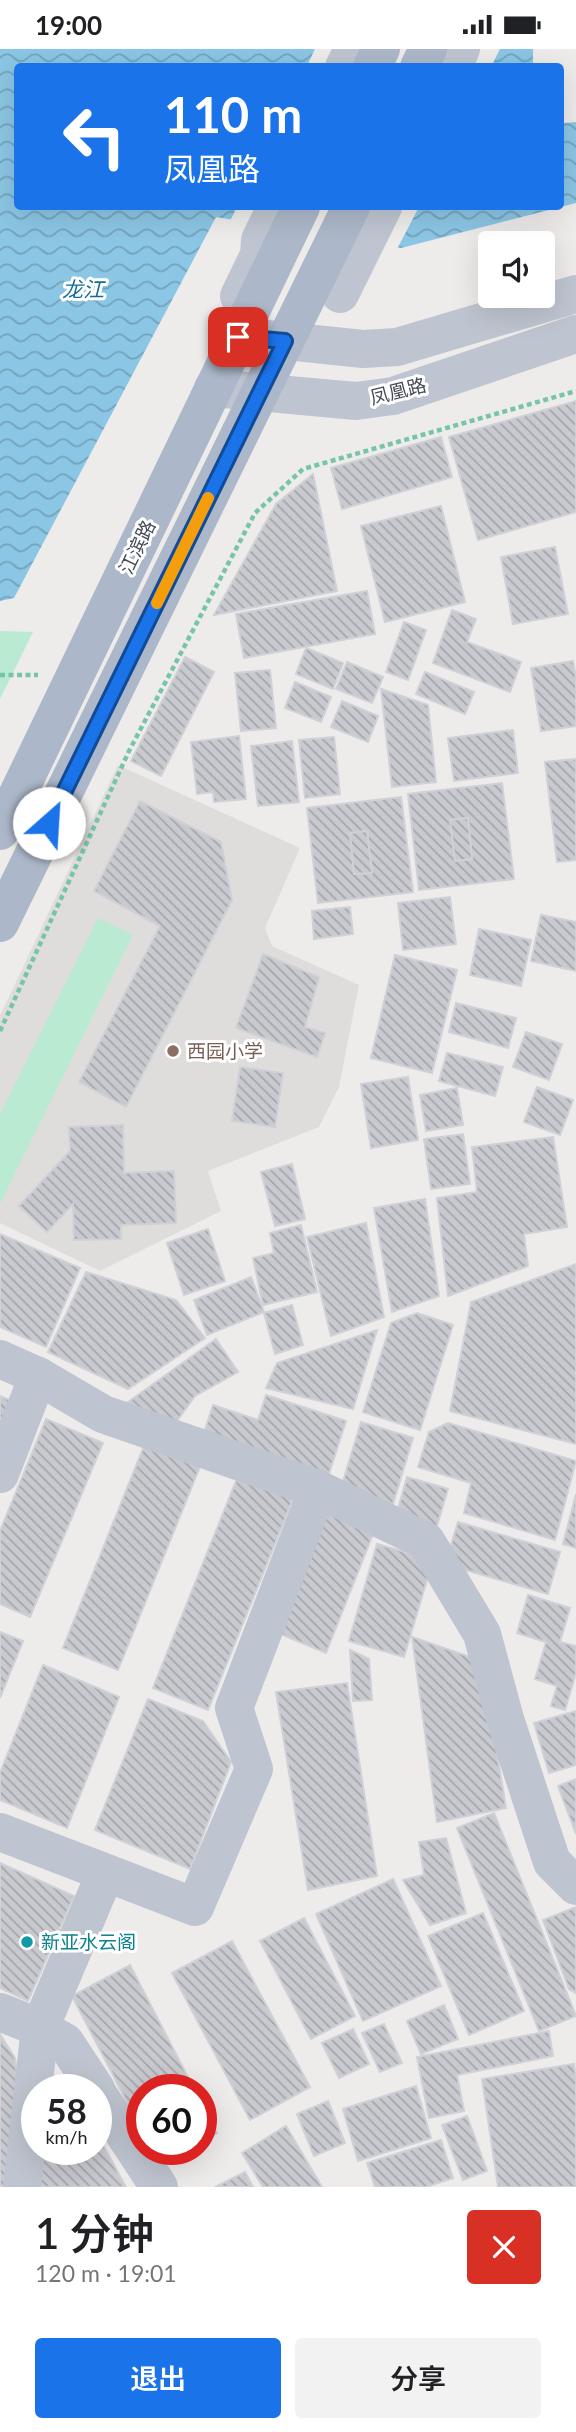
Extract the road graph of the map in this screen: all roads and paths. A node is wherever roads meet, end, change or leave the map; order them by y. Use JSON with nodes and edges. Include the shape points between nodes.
{"nodes":[{"id":1,"x":275,"y":210,"type":"edge"},
{"id":2,"x":299,"y":210,"type":"edge"},
{"id":3,"x":350,"y":210,"type":"edge"},
{"id":4,"x":381,"y":210,"type":"edge"},
{"id":5,"x":266,"y":259,"type":"junction"},
{"id":6,"x":327,"y":288,"type":"junction"},
{"id":7,"x":576,"y":294,"type":"edge"},
{"id":8,"x":576,"y":334,"type":"edge"},
{"id":9,"x":238,"y":337,"type":"junction"},
{"id":10,"x":285,"y":341,"type":"junction"},
{"id":11,"x":213,"y":388,"type":"junction"},
{"id":12,"x":576,"y":391,"type":"edge"},
{"id":13,"x":260,"y":392,"type":"junction"},
{"id":14,"x":0,"y":675,"type":"edge"},
{"id":15,"x":57,"y":675,"type":"junction"},
{"id":16,"x":0,"y":793,"type":"edge"},
{"id":17,"x":0,"y":831,"type":"edge"},
{"id":18,"x":0,"y":923,"type":"edge"},
{"id":19,"x":0,"y":1031,"type":"edge"},
{"id":20,"x":0,"y":1359,"type":"edge"},
{"id":21,"x":38,"y":1375,"type":"junction"},
{"id":22,"x":0,"y":1474,"type":"edge"},
{"id":23,"x":318,"y":1489,"type":"junction"},
{"id":24,"x":0,"y":1832,"type":"edge"},
{"id":25,"x":105,"y":1874,"type":"junction"},
{"id":26,"x":576,"y":1886,"type":"edge"},
{"id":27,"x":0,"y":2012,"type":"edge"},
{"id":28,"x":40,"y":2028,"type":"junction"},
{"id":29,"x":86,"y":2074,"type":"edge"},
{"id":30,"x":112,"y":2115,"type":"edge"},
{"id":31,"x":22,"y":2187,"type":"edge"},
{"id":32,"x":159,"y":2187,"type":"edge"}],
"edges":[{"from":1,"to":5,"type":"street","via":[[260,240]]},
{"from":2,"to":5,"type":"main road","name":"江滨路"},
{"from":3,"to":6,"type":"main road"},
{"from":4,"to":6,"type":"street"},
{"from":5,"to":9,"type":"main road","name":"江滨路"},
{"from":5,"to":15,"type":"street"},
{"from":6,"to":10,"type":"main road"},
{"from":7,"to":10,"type":"street","via":[[397,347],[363,349]]},
{"from":8,"to":13,"type":"street","name":"凤凰路","via":[[393,396],[356,401]]},
{"from":9,"to":10,"type":"street"},
{"from":9,"to":11,"type":"main road","name":"江滨路"},
{"from":10,"to":13,"type":"main road"},
{"from":11,"to":13,"type":"street","name":"凤凰路"},
{"from":11,"to":17,"type":"main road","name":"江滨路"},
{"from":12,"to":19,"type":"path","via":[[303,469],[255,513],[129,751]]},
{"from":13,"to":18,"type":"main road"},
{"from":14,"to":15,"type":"path"},
{"from":15,"to":16,"type":"street"},
{"from":20,"to":21,"type":"street"},
{"from":21,"to":22,"type":"street"},
{"from":21,"to":23,"type":"street","via":[[103,1414]]},
{"from":23,"to":25,"type":"street","via":[[234,1708],[254,1769],[195,1907]]},
{"from":23,"to":26,"type":"street","via":[[426,1541],[482,1634],[552,1862]]},
{"from":24,"to":25,"type":"street"},
{"from":25,"to":28,"type":"street"},
{"from":27,"to":28,"type":"street"},
{"from":28,"to":29,"type":"street","via":[[65,2042]]},
{"from":28,"to":31,"type":"street"},
{"from":30,"to":32,"type":"street"}]}
